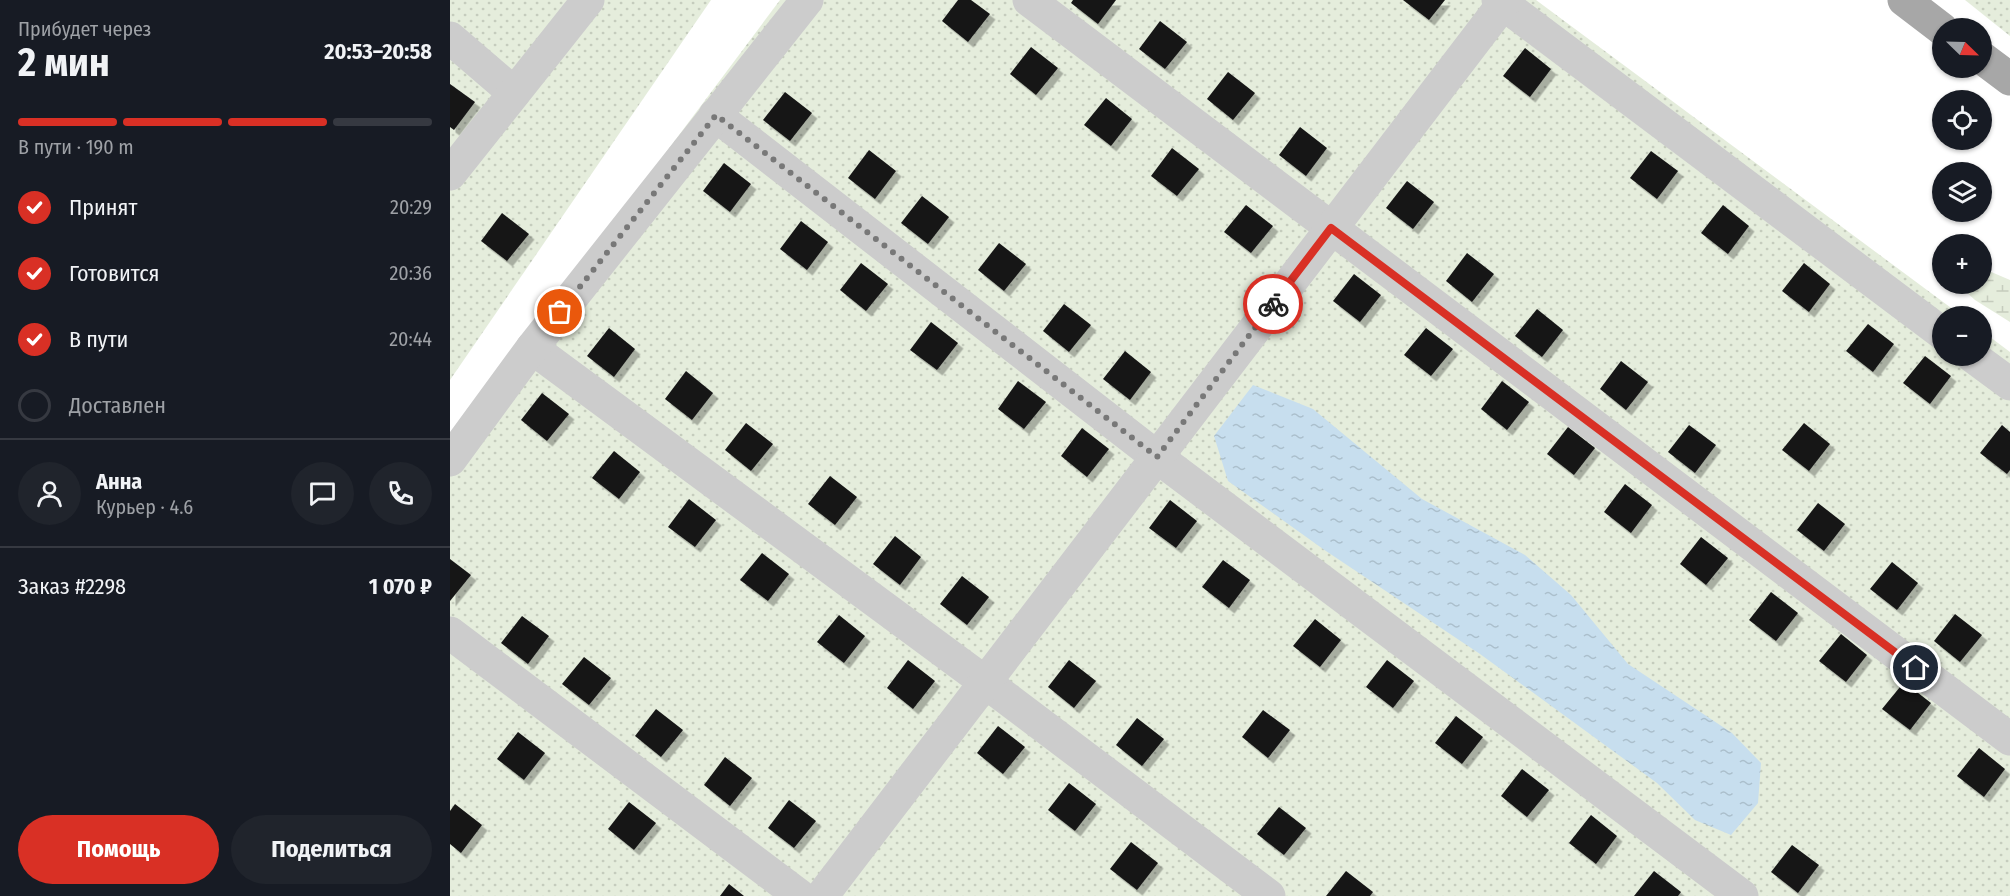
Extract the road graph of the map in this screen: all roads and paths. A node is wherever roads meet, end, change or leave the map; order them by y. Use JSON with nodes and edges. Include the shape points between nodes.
{"nodes":[{"id":1,"x":588,"y":0,"type":"edge"},
{"id":2,"x":807,"y":0,"type":"edge"},
{"id":3,"x":1029,"y":0,"type":"edge"},
{"id":4,"x":1904,"y":0,"type":"edge"},
{"id":5,"x":1502,"y":1,"type":"edge"},
{"id":6,"x":1932,"y":21,"type":"edge"},
{"id":7,"x":450,"y":38,"type":"edge"},
{"id":8,"x":1992,"y":66,"type":"edge"},
{"id":9,"x":2010,"y":79,"type":"edge"},
{"id":10,"x":514,"y":93,"type":"junction"},
{"id":11,"x":716,"y":115,"type":"junction"},
{"id":12,"x":450,"y":174,"type":"edge"},
{"id":13,"x":1331,"y":228,"type":"junction"},
{"id":14,"x":1932,"y":325,"type":"edge"},
{"id":15,"x":532,"y":348,"type":"junction"},
{"id":16,"x":1986,"y":366,"type":"edge"},
{"id":17,"x":2010,"y":384,"type":"edge"},
{"id":18,"x":1157,"y":457,"type":"junction"},
{"id":19,"x":450,"y":460,"type":"edge"},
{"id":20,"x":450,"y":633,"type":"edge"},
{"id":21,"x":985,"y":682,"type":"junction"},
{"id":22,"x":2010,"y":739,"type":"edge"},
{"id":23,"x":800,"y":896,"type":"edge"},
{"id":24,"x":822,"y":896,"type":"edge"},
{"id":25,"x":1269,"y":896,"type":"edge"},
{"id":26,"x":1742,"y":896,"type":"edge"}],
"edges":[{"from":1,"to":10,"type":"lane"},
{"from":2,"to":11,"type":"lane"},
{"from":3,"to":13,"type":"lane"},
{"from":4,"to":6,"type":"main road"},
{"from":5,"to":13,"type":"lane"},
{"from":5,"to":14,"type":"lane"},
{"from":7,"to":10,"type":"lane"},
{"from":8,"to":9,"type":"main road"},
{"from":10,"to":12,"type":"lane"},
{"from":11,"to":15,"type":"lane"},
{"from":11,"to":18,"type":"lane"},
{"from":13,"to":18,"type":"lane"},
{"from":13,"to":22,"type":"lane"},
{"from":15,"to":19,"type":"lane"},
{"from":15,"to":21,"type":"lane"},
{"from":16,"to":17,"type":"lane"},
{"from":18,"to":21,"type":"lane"},
{"from":18,"to":26,"type":"lane"},
{"from":20,"to":23,"type":"lane"},
{"from":21,"to":24,"type":"lane"},
{"from":21,"to":25,"type":"lane"}]}
